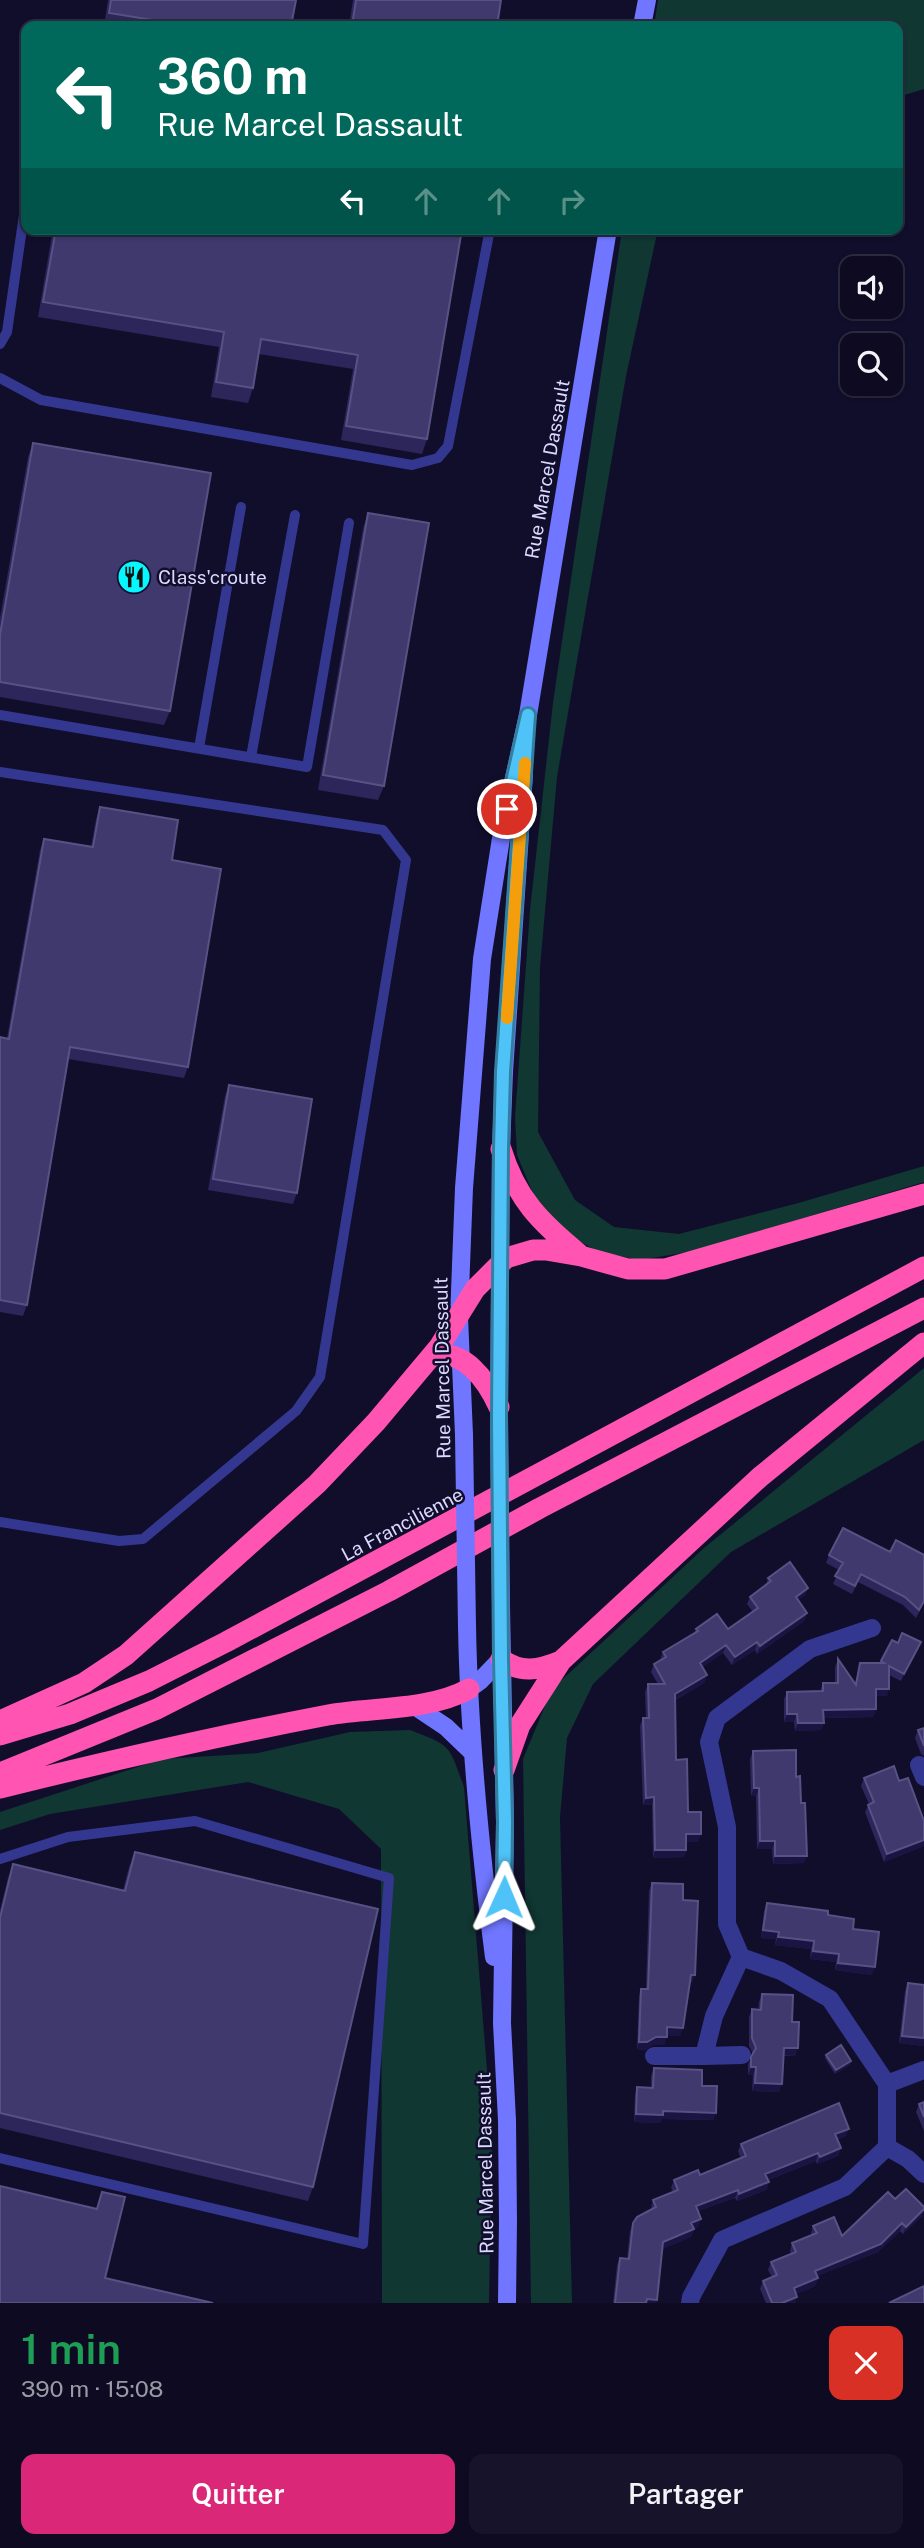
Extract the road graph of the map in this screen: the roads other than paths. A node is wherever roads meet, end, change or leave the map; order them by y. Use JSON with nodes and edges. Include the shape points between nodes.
{"nodes":[{"id":1,"x":647,"y":0,"type":"edge"},
{"id":2,"x":643,"y":21,"type":"edge"},
{"id":3,"x":21,"y":235,"type":"edge"},
{"id":4,"x":489,"y":235,"type":"edge"},
{"id":5,"x":607,"y":235,"type":"edge"},
{"id":6,"x":0,"y":344,"type":"edge"},
{"id":7,"x":0,"y":378,"type":"edge"},
{"id":8,"x":241,"y":507,"type":"dead end"},
{"id":9,"x":295,"y":515,"type":"dead end"},
{"id":10,"x":349,"y":523,"type":"dead end"},
{"id":11,"x":0,"y":715,"type":"edge"},
{"id":12,"x":528,"y":715,"type":"junction"},
{"id":13,"x":199,"y":748,"type":"junction"},
{"id":14,"x":251,"y":757,"type":"junction"},
{"id":15,"x":0,"y":772,"type":"edge"},
{"id":16,"x":501,"y":1149,"type":"junction"},
{"id":17,"x":924,"y":1194,"type":"edge"},
{"id":18,"x":580,"y":1256,"type":"junction"},
{"id":19,"x":501,"y":1262,"type":"junction"},
{"id":20,"x":924,"y":1267,"type":"edge"},
{"id":21,"x":924,"y":1308,"type":"edge"},
{"id":22,"x":459,"y":1317,"type":"junction"},
{"id":23,"x":924,"y":1343,"type":"edge"},
{"id":24,"x":431,"y":1357,"type":"junction"},
{"id":25,"x":461,"y":1360,"type":"junction"},
{"id":26,"x":499,"y":1412,"type":"junction"},
{"id":27,"x":0,"y":1522,"type":"edge"},
{"id":28,"x":872,"y":1628,"type":"dead end"},
{"id":29,"x":501,"y":1659,"type":"junction"},
{"id":30,"x":561,"y":1661,"type":"junction"},
{"id":31,"x":469,"y":1689,"type":"junction"},
{"id":32,"x":414,"y":1705,"type":"junction"},
{"id":33,"x":0,"y":1721,"type":"edge"},
{"id":34,"x":0,"y":1735,"type":"edge"},
{"id":35,"x":472,"y":1752,"type":"junction"},
{"id":36,"x":504,"y":1770,"type":"junction"},
{"id":37,"x":0,"y":1773,"type":"edge"},
{"id":38,"x":0,"y":1788,"type":"edge"},
{"id":39,"x":0,"y":1860,"type":"edge"},
{"id":40,"x":741,"y":1957,"type":"junction"},
{"id":41,"x":502,"y":2023,"type":"junction"},
{"id":42,"x":742,"y":2055,"type":"dead end"},
{"id":43,"x":654,"y":2056,"type":"dead end"},
{"id":44,"x":704,"y":2056,"type":"junction"},
{"id":45,"x":924,"y":2070,"type":"edge"},
{"id":46,"x":887,"y":2084,"type":"junction"},
{"id":47,"x":887,"y":2147,"type":"junction"},
{"id":48,"x":0,"y":2158,"type":"edge"},
{"id":49,"x":924,"y":2174,"type":"edge"},
{"id":50,"x":507,"y":2303,"type":"edge"},
{"id":51,"x":690,"y":2303,"type":"edge"}],
"edges":[{"from":1,"to":2,"type":"street"},
{"from":3,"to":6,"type":"lane","via":[[8,332]]},
{"from":4,"to":7,"type":"lane","via":[[448,446],[438,458],[412,465],[41,400]]},
{"from":5,"to":12,"type":"street","name":"Rue Marcel Dassault"},
{"from":8,"to":13,"type":"lane"},
{"from":9,"to":14,"type":"lane"},
{"from":10,"to":14,"type":"lane","via":[[307,767]]},
{"from":11,"to":13,"type":"lane"},
{"from":12,"to":16,"type":"street","name":"Rue Marcel Dassault"},
{"from":12,"to":22,"type":"street","name":"Rue Marcel Dassault","via":[[502,832],[482,959]]},
{"from":13,"to":14,"type":"lane"},
{"from":15,"to":27,"type":"lane","via":[[383,830],[406,860],[320,1377],[296,1411],[143,1539],[119,1541]]},
{"from":16,"to":18,"type":"highway","via":[[524,1202]]},
{"from":16,"to":19,"type":"street","name":"Rue Marcel Dassault"},
{"from":17,"to":18,"type":"highway","via":[[665,1269],[628,1269]]},
{"from":18,"to":19,"type":"highway","via":[[533,1250]]},
{"from":19,"to":22,"type":"highway","via":[[475,1289]]},
{"from":19,"to":26,"type":"street","name":"Rue Marcel Dassault"},
{"from":20,"to":34,"type":"highway","name":"La Francilienne","via":[[226,1642],[70,1714]]},
{"from":21,"to":37,"type":"highway","via":[[157,1709]]},
{"from":22,"to":24,"type":"highway"},
{"from":22,"to":25,"type":"street","name":"Rue Marcel Dassault"},
{"from":23,"to":30,"type":"highway","via":[[760,1478]]},
{"from":24,"to":25,"type":"highway","via":[[447,1353]]},
{"from":24,"to":33,"type":"highway","via":[[317,1484],[126,1655],[84,1683]]},
{"from":25,"to":26,"type":"highway","via":[[484,1381]]},
{"from":25,"to":31,"type":"street","name":"Rue Marcel Dassault","bridge":true},
{"from":26,"to":29,"type":"street","name":"Rue Marcel Dassault","bridge":true},
{"from":28,"to":40,"type":"street","via":[[810,1649],[718,1718],[709,1742],[727,1827],[727,1923]]},
{"from":29,"to":30,"type":"highway","via":[[510,1666],[532,1670]]},
{"from":29,"to":31,"type":"street"},
{"from":29,"to":36,"type":"street","name":"Rue Marcel Dassault"},
{"from":30,"to":36,"type":"highway","via":[[520,1725]]},
{"from":31,"to":32,"type":"highway"},
{"from":31,"to":35,"type":"street","name":"Rue Marcel Dassault"},
{"from":32,"to":35,"type":"street"},
{"from":32,"to":38,"type":"highway","via":[[351,1711],[243,1731]]},
{"from":35,"to":41,"type":"street","name":"Rue Marcel Dassault"},
{"from":36,"to":41,"type":"street","name":"Rue Marcel Dassault"},
{"from":39,"to":48,"type":"lane","via":[[68,1837],[195,1821],[389,1878],[363,2244]]},
{"from":40,"to":44,"type":"street","via":[[714,2016]]},
{"from":40,"to":46,"type":"street","via":[[781,1971],[830,1998]]},
{"from":41,"to":50,"type":"street","name":"Rue Marcel Dassault"},
{"from":42,"to":44,"type":"street"},
{"from":43,"to":44,"type":"street"},
{"from":45,"to":46,"type":"street"},
{"from":46,"to":47,"type":"street"},
{"from":47,"to":49,"type":"street"},
{"from":47,"to":51,"type":"street","via":[[845,2187],[722,2240]]}]}
